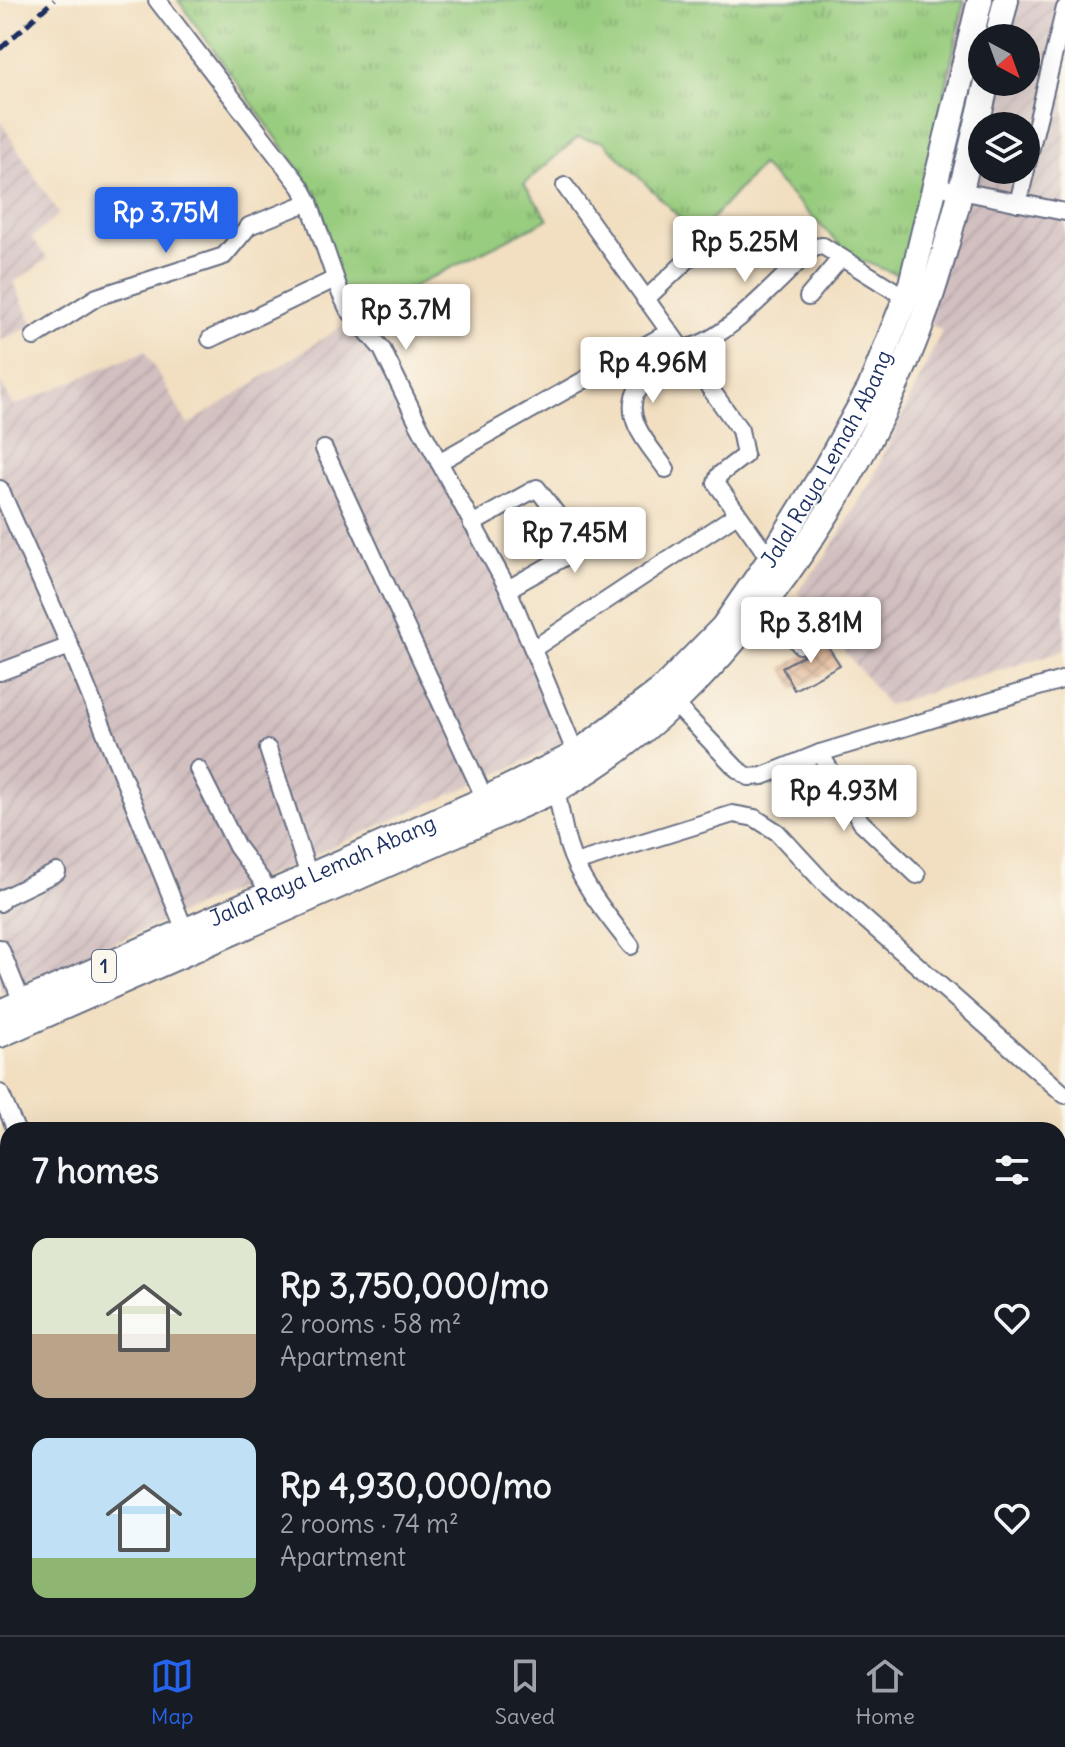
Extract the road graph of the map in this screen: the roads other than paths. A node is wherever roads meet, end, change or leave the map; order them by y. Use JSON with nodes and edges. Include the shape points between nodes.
{"nodes":[{"id":1,"x":157,"y":0,"type":"edge"},
{"id":2,"x":980,"y":0,"type":"edge"},
{"id":3,"x":1006,"y":0,"type":"edge"},
{"id":4,"x":1065,"y":8,"type":"edge"},
{"id":5,"x":1000,"y":24,"type":"edge"},
{"id":6,"x":984,"y":96,"type":"edge"},
{"id":7,"x":1040,"y":112,"type":"edge"},
{"id":8,"x":1022,"y":184,"type":"edge"},
{"id":9,"x":565,"y":186,"type":"dead end"},
{"id":10,"x":936,"y":186,"type":"junction"},
{"id":11,"x":961,"y":192,"type":"junction"},
{"id":12,"x":309,"y":202,"type":"junction"},
{"id":13,"x":1018,"y":203,"type":"junction"},
{"id":14,"x":1065,"y":212,"type":"edge"},
{"id":15,"x":698,"y":250,"type":"dead end"},
{"id":16,"x":840,"y":259,"type":"junction"},
{"id":17,"x":335,"y":279,"type":"junction"},
{"id":18,"x":808,"y":297,"type":"dead end"},
{"id":19,"x":906,"y":298,"type":"junction"},
{"id":20,"x":645,"y":300,"type":"junction"},
{"id":21,"x":669,"y":332,"type":"junction"},
{"id":22,"x":34,"y":337,"type":"dead end"},
{"id":23,"x":210,"y":339,"type":"dead end"},
{"id":24,"x":682,"y":348,"type":"junction"},
{"id":25,"x":324,"y":449,"type":"dead end"},
{"id":26,"x":439,"y":462,"type":"junction"},
{"id":27,"x":666,"y":469,"type":"dead end"},
{"id":28,"x":0,"y":489,"type":"edge"},
{"id":29,"x":737,"y":514,"type":"junction"},
{"id":30,"x":472,"y":524,"type":"junction"},
{"id":31,"x":621,"y":525,"type":"dead end"},
{"id":32,"x":582,"y":548,"type":"junction"},
{"id":33,"x":770,"y":559,"type":"junction"},
{"id":34,"x":508,"y":589,"type":"junction"},
{"id":35,"x":765,"y":602,"type":"junction"},
{"id":36,"x":800,"y":645,"type":"dead end"},
{"id":37,"x":70,"y":646,"type":"junction"},
{"id":38,"x":533,"y":649,"type":"junction"},
{"id":39,"x":0,"y":672,"type":"edge"},
{"id":40,"x":1065,"y":679,"type":"edge"},
{"id":41,"x":675,"y":704,"type":"junction"},
{"id":42,"x":268,"y":749,"type":"dead end"},
{"id":43,"x":820,"y":753,"type":"junction"},
{"id":44,"x":576,"y":754,"type":"junction"},
{"id":45,"x":198,"y":769,"type":"dead end"},
{"id":46,"x":556,"y":790,"type":"junction"},
{"id":47,"x":485,"y":799,"type":"junction"},
{"id":48,"x":575,"y":863,"type":"junction"},
{"id":49,"x":57,"y":872,"type":"dead end"},
{"id":50,"x":917,"y":875,"type":"dead end"},
{"id":51,"x":309,"y":876,"type":"junction"},
{"id":52,"x":271,"y":893,"type":"junction"},
{"id":53,"x":0,"y":903,"type":"edge"},
{"id":54,"x":189,"y":940,"type":"junction"},
{"id":55,"x":631,"y":946,"type":"dead end"},
{"id":56,"x":0,"y":948,"type":"edge"},
{"id":57,"x":11,"y":1007,"type":"edge"},
{"id":58,"x":0,"y":1035,"type":"edge"},
{"id":59,"x":0,"y":1093,"type":"edge"},
{"id":60,"x":1065,"y":1095,"type":"edge"},
{"id":61,"x":13,"y":1122,"type":"edge"}],
"edges":[{"from":1,"to":12,"type":"street"},
{"from":2,"to":10,"type":"highway","name":"Jalal Raya Lemah Abang","number":"1"},
{"from":3,"to":5,"type":"highway"},
{"from":4,"to":7,"type":"street"},
{"from":6,"to":11,"type":"highway","name":"Jalal Raya Lemah Abang","number":"1"},
{"from":8,"to":13,"type":"street"},
{"from":9,"to":20,"type":"street"},
{"from":10,"to":11,"type":"street"},
{"from":10,"to":19,"type":"highway","name":"Jalal Raya Lemah Abang","number":"1"},
{"from":11,"to":13,"type":"street"},
{"from":11,"to":35,"type":"highway","name":"Jalal Raya Lemah Abang","number":"1","via":[[931,295],[893,391],[838,494]]},
{"from":12,"to":17,"type":"street"},
{"from":12,"to":22,"type":"street","via":[[249,226],[224,256],[97,297]]},
{"from":13,"to":14,"type":"street"},
{"from":15,"to":20,"type":"street"},
{"from":16,"to":18,"type":"street"},
{"from":16,"to":19,"type":"street"},
{"from":16,"to":24,"type":"street","via":[[823,246],[815,247],[718,334]]},
{"from":17,"to":23,"type":"street"},
{"from":17,"to":26,"type":"street","via":[[348,309],[382,349]]},
{"from":19,"to":33,"type":"highway","name":"Jalal Raya Lemah Abang","number":"1","via":[[870,388]]},
{"from":20,"to":21,"type":"street"},
{"from":21,"to":24,"type":"street"},
{"from":21,"to":26,"type":"street"},
{"from":24,"to":27,"type":"street","via":[[633,399],[638,429]]},
{"from":24,"to":29,"type":"street","via":[[740,430],[745,455],[716,483]]},
{"from":25,"to":47,"type":"street"},
{"from":26,"to":30,"type":"street"},
{"from":28,"to":37,"type":"street"},
{"from":29,"to":33,"type":"street"},
{"from":29,"to":38,"type":"street"},
{"from":30,"to":32,"type":"street","via":[[537,488]]},
{"from":30,"to":34,"type":"street"},
{"from":31,"to":32,"type":"street"},
{"from":32,"to":34,"type":"street"},
{"from":33,"to":44,"type":"highway","name":"Jalal Raya Lemah Abang","number":"1","via":[[723,627],[661,690]]},
{"from":34,"to":38,"type":"street"},
{"from":35,"to":36,"type":"street"},
{"from":35,"to":41,"type":"highway","name":"Jalal Raya Lemah Abang","number":"1"},
{"from":37,"to":39,"type":"street"},
{"from":37,"to":54,"type":"street"},
{"from":38,"to":44,"type":"street"},
{"from":40,"to":43,"type":"street"},
{"from":41,"to":43,"type":"street","via":[[749,777]]},
{"from":41,"to":46,"type":"highway","name":"Jalal Raya Lemah Abang","number":"1","via":[[592,771]]},
{"from":42,"to":51,"type":"street"},
{"from":43,"to":50,"type":"street","via":[[861,822]]},
{"from":44,"to":47,"type":"highway","name":"Jalal Raya Lemah Abang","number":"1"},
{"from":45,"to":52,"type":"street","via":[[237,847]]},
{"from":46,"to":48,"type":"street"},
{"from":46,"to":54,"type":"highway","name":"Jalal Raya Lemah Abang","number":"1"},
{"from":47,"to":51,"type":"highway","name":"Jalal Raya Lemah Abang","number":"1"},
{"from":48,"to":55,"type":"street"},
{"from":48,"to":60,"type":"street","via":[[733,814],[755,818],[777,832],[826,885]]},
{"from":49,"to":53,"type":"street"},
{"from":51,"to":52,"type":"highway","name":"Jalal Raya Lemah Abang","number":"1"},
{"from":52,"to":54,"type":"highway","name":"Jalal Raya Lemah Abang","number":"1"},
{"from":54,"to":57,"type":"highway","number":"1"},
{"from":54,"to":58,"type":"highway","number":"1"},
{"from":56,"to":57,"type":"street"},
{"from":59,"to":61,"type":"street"}]}
